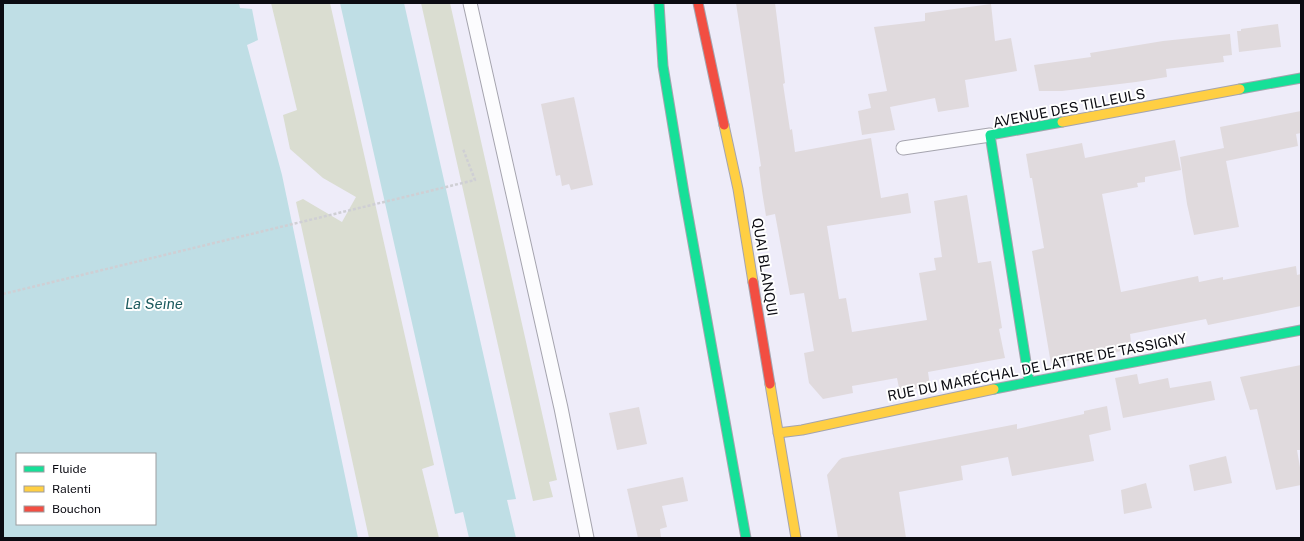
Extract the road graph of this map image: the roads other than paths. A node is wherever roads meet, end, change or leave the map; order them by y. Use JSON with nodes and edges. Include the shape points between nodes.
{"nodes":[{"id":1,"x":470,"y":3,"type":"edge"},
{"id":2,"x":659,"y":3,"type":"edge"},
{"id":3,"x":698,"y":3,"type":"edge"},
{"id":4,"x":1301,"y":78,"type":"edge"},
{"id":5,"x":990,"y":135,"type":"junction"},
{"id":6,"x":903,"y":148,"type":"dead end"},
{"id":7,"x":1301,"y":330,"type":"edge"},
{"id":8,"x":1029,"y":381,"type":"junction"},
{"id":9,"x":778,"y":433,"type":"junction"},
{"id":10,"x":587,"y":538,"type":"edge"},
{"id":11,"x":746,"y":538,"type":"edge"},
{"id":12,"x":796,"y":538,"type":"edge"}],
"edges":[{"from":1,"to":10,"type":"lane","via":[[561,408]]},
{"from":2,"to":11,"type":"street","via":[[663,66]]},
{"from":3,"to":9,"type":"street","name":"QUAI BLANQUI","via":[[738,189]]},
{"from":4,"to":5,"type":"street","name":"AVENUE DES TILLEULS"},
{"from":5,"to":6,"type":"lane"},
{"from":5,"to":8,"type":"street","name":"AVENUE DES TILLEULS"},
{"from":7,"to":8,"type":"street","name":"RUE DU MARÉCHAL DE LATTRE DE TASSIGNY"},
{"from":8,"to":9,"type":"street","name":"RUE DU MARÉCHAL DE LATTRE DE TASSIGNY"},
{"from":9,"to":12,"type":"street","name":"QUAI BLANQUI"}]}
